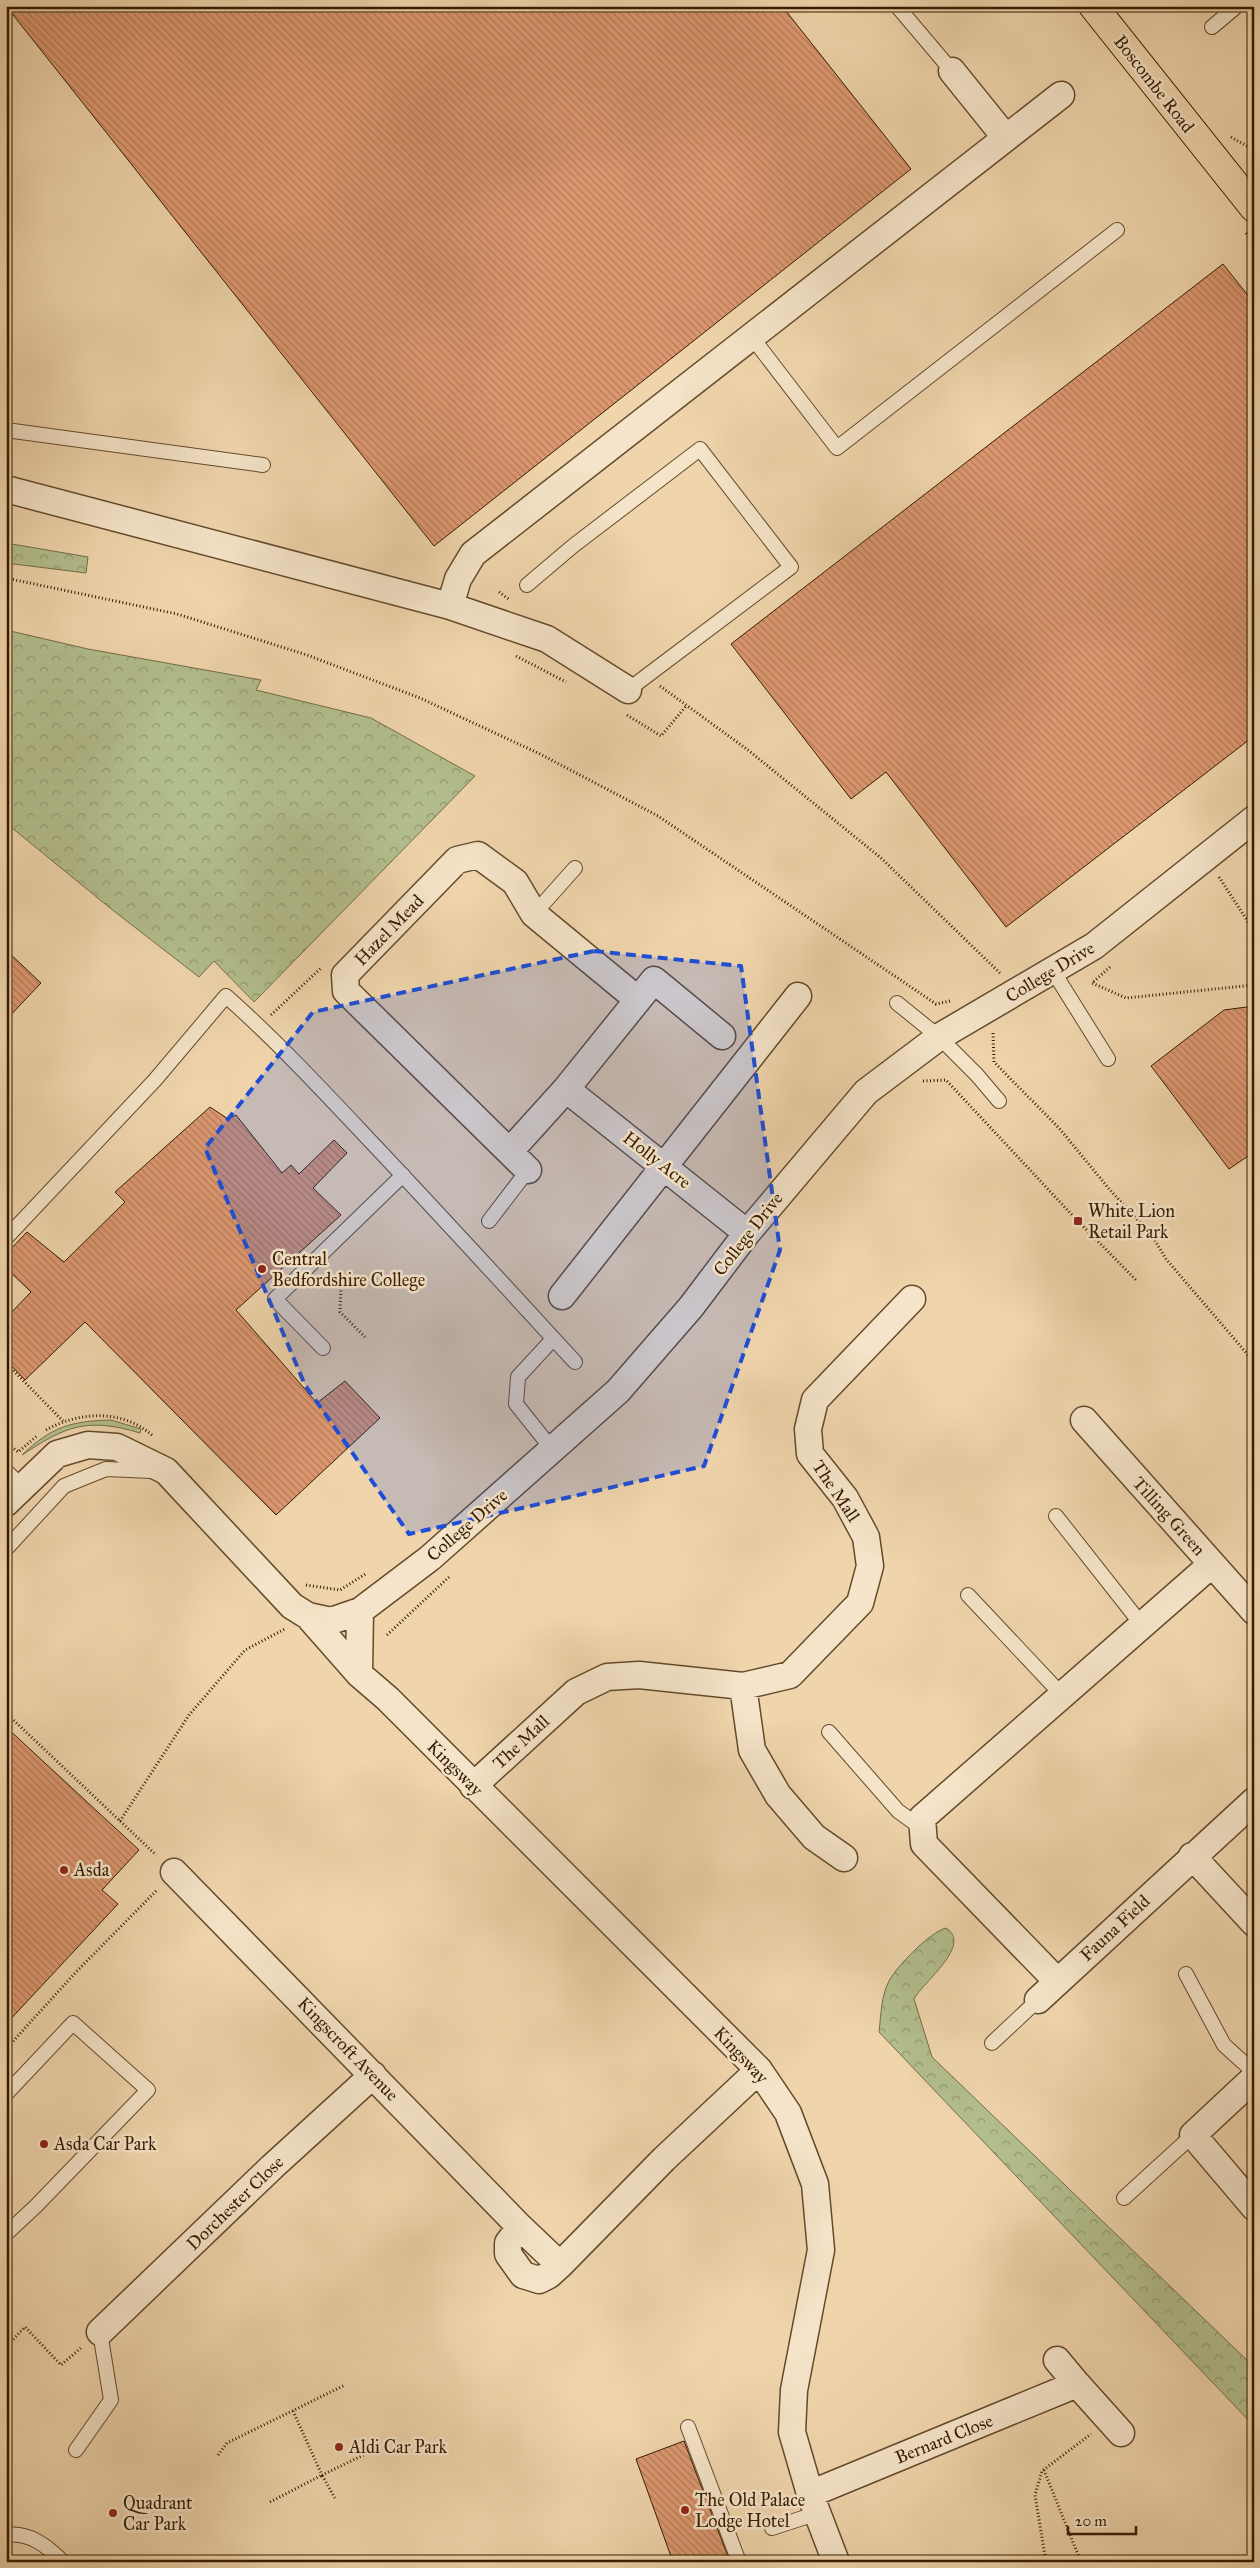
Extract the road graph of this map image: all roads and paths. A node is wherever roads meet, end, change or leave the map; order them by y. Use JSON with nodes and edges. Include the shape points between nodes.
{"nodes":[{"id":1,"x":897,"y":6,"type":"edge"},
{"id":2,"x":1093,"y":6,"type":"edge"},
{"id":3,"x":1237,"y":6,"type":"edge"},
{"id":4,"x":1212,"y":28,"type":"dead end"},
{"id":5,"x":952,"y":71,"type":"joint"},
{"id":6,"x":1061,"y":95,"type":"dead end"},
{"id":7,"x":1006,"y":138,"type":"junction"},
{"id":8,"x":1196,"y":138,"type":"junction"},
{"id":9,"x":1254,"y":180,"type":"edge"},
{"id":10,"x":1254,"y":208,"type":"edge"},
{"id":11,"x":1117,"y":230,"type":"dead end"},
{"id":12,"x":751,"y":336,"type":"junction"},
{"id":13,"x":6,"y":430,"type":"edge"},
{"id":14,"x":263,"y":465,"type":"dead end"},
{"id":15,"x":6,"y":489,"type":"edge"},
{"id":16,"x":6,"y":578,"type":"edge"},
{"id":17,"x":527,"y":585,"type":"dead end"},
{"id":18,"x":450,"y":606,"type":"junction"},
{"id":19,"x":628,"y":690,"type":"joint"},
{"id":20,"x":683,"y":702,"type":"dead end"},
{"id":21,"x":1254,"y":819,"type":"edge"},
{"id":22,"x":575,"y":868,"type":"dead end"},
{"id":23,"x":1216,"y":872,"type":"dead end"},
{"id":24,"x":534,"y":914,"type":"junction"},
{"id":25,"x":1254,"y":931,"type":"edge"},
{"id":26,"x":1053,"y":970,"type":"junction"},
{"id":27,"x":345,"y":975,"type":"junction"},
{"id":28,"x":995,"y":981,"type":"dead end"},
{"id":29,"x":1092,"y":983,"type":"dead end"},
{"id":30,"x":1254,"y":985,"type":"edge"},
{"id":31,"x":798,"y":996,"type":"dead end"},
{"id":32,"x":637,"y":999,"type":"junction"},
{"id":33,"x":897,"y":1003,"type":"dead end"},
{"id":34,"x":936,"y":1004,"type":"dead end"},
{"id":35,"x":260,"y":1026,"type":"junction"},
{"id":36,"x":993,"y":1033,"type":"dead end"},
{"id":37,"x":722,"y":1036,"type":"dead end"},
{"id":38,"x":939,"y":1037,"type":"junction"},
{"id":39,"x":1108,"y":1059,"type":"dead end"},
{"id":40,"x":566,"y":1089,"type":"junction"},
{"id":41,"x":955,"y":1092,"type":"dead end"},
{"id":42,"x":999,"y":1101,"type":"dead end"},
{"id":43,"x":510,"y":1151,"type":"junction"},
{"id":44,"x":664,"y":1165,"type":"junction"},
{"id":45,"x":528,"y":1170,"type":"joint"},
{"id":46,"x":403,"y":1175,"type":"junction"},
{"id":47,"x":489,"y":1221,"type":"dead end"},
{"id":48,"x":747,"y":1233,"type":"junction"},
{"id":49,"x":6,"y":1238,"type":"edge"},
{"id":50,"x":1136,"y":1280,"type":"dead end"},
{"id":51,"x":341,"y":1287,"type":"dead end"},
{"id":52,"x":562,"y":1296,"type":"dead end"},
{"id":53,"x":912,"y":1299,"type":"dead end"},
{"id":54,"x":365,"y":1337,"type":"dead end"},
{"id":55,"x":553,"y":1339,"type":"junction"},
{"id":56,"x":323,"y":1348,"type":"dead end"},
{"id":57,"x":574,"y":1362,"type":"dead end"},
{"id":58,"x":1254,"y":1362,"type":"edge"},
{"id":59,"x":6,"y":1363,"type":"edge"},
{"id":60,"x":1084,"y":1420,"type":"dead end"},
{"id":61,"x":63,"y":1421,"type":"junction"},
{"id":62,"x":157,"y":1440,"type":"dead end"},
{"id":63,"x":6,"y":1442,"type":"edge"},
{"id":64,"x":552,"y":1449,"type":"junction"},
{"id":65,"x":166,"y":1471,"type":"junction"},
{"id":66,"x":11,"y":1487,"type":"edge"},
{"id":67,"x":1056,"y":1516,"type":"dead end"},
{"id":68,"x":6,"y":1549,"type":"edge"},
{"id":69,"x":1212,"y":1564,"type":"junction"},
{"id":70,"x":371,"y":1570,"type":"dead end"},
{"id":71,"x":451,"y":1575,"type":"dead end"},
{"id":72,"x":300,"y":1579,"type":"dead end"},
{"id":73,"x":968,"y":1596,"type":"dead end"},
{"id":74,"x":1254,"y":1610,"type":"edge"},
{"id":75,"x":360,"y":1611,"type":"junction"},
{"id":76,"x":300,"y":1621,"type":"junction"},
{"id":77,"x":1142,"y":1625,"type":"junction"},
{"id":78,"x":387,"y":1635,"type":"dead end"},
{"id":79,"x":359,"y":1674,"type":"junction"},
{"id":80,"x":743,"y":1686,"type":"junction"},
{"id":81,"x":1062,"y":1695,"type":"junction"},
{"id":82,"x":6,"y":1712,"type":"edge"},
{"id":83,"x":829,"y":1732,"type":"dead end"},
{"id":84,"x":473,"y":1786,"type":"junction"},
{"id":85,"x":1254,"y":1801,"type":"edge"},
{"id":86,"x":120,"y":1821,"type":"junction"},
{"id":87,"x":923,"y":1829,"type":"junction"},
{"id":88,"x":1192,"y":1856,"type":"junction"},
{"id":89,"x":844,"y":1858,"type":"dead end"},
{"id":90,"x":174,"y":1872,"type":"junction"},
{"id":91,"x":1254,"y":1923,"type":"edge"},
{"id":92,"x":1186,"y":1974,"type":"dead end"},
{"id":93,"x":1058,"y":1982,"type":"junction"},
{"id":94,"x":1038,"y":2000,"type":"joint"},
{"id":95,"x":992,"y":2044,"type":"dead end"},
{"id":96,"x":6,"y":2049,"type":"edge"},
{"id":97,"x":759,"y":2070,"type":"junction"},
{"id":98,"x":1254,"y":2072,"type":"edge"},
{"id":99,"x":373,"y":2075,"type":"junction"},
{"id":100,"x":1254,"y":2078,"type":"edge"},
{"id":101,"x":6,"y":2094,"type":"edge"},
{"id":102,"x":1193,"y":2135,"type":"junction"},
{"id":103,"x":1124,"y":2198,"type":"dead end"},
{"id":104,"x":1254,"y":2207,"type":"edge"},
{"id":105,"x":6,"y":2234,"type":"edge"},
{"id":106,"x":100,"y":2332,"type":"junction"},
{"id":107,"x":6,"y":2347,"type":"edge"},
{"id":108,"x":1057,"y":2360,"type":"dead end"},
{"id":109,"x":1077,"y":2384,"type":"junction"},
{"id":110,"x":345,"y":2385,"type":"dead end"},
{"id":111,"x":293,"y":2411,"type":"junction"},
{"id":112,"x":688,"y":2427,"type":"dead end"},
{"id":113,"x":1116,"y":2427,"type":"joint"},
{"id":114,"x":376,"y":2449,"type":"dead end"},
{"id":115,"x":76,"y":2450,"type":"dead end"},
{"id":116,"x":218,"y":2455,"type":"dead end"},
{"id":117,"x":1044,"y":2470,"type":"junction"},
{"id":118,"x":322,"y":2475,"type":"junction"},
{"id":119,"x":336,"y":2500,"type":"dead end"},
{"id":120,"x":270,"y":2502,"type":"dead end"},
{"id":121,"x":814,"y":2503,"type":"junction"},
{"id":122,"x":772,"y":2528,"type":"dead end"},
{"id":123,"x":6,"y":2535,"type":"edge"},
{"id":124,"x":63,"y":2562,"type":"edge"},
{"id":125,"x":739,"y":2562,"type":"edge"},
{"id":126,"x":836,"y":2562,"type":"edge"},
{"id":127,"x":1046,"y":2562,"type":"edge"},
{"id":128,"x":1081,"y":2562,"type":"edge"}],
"edges":[{"from":1,"to":5,"type":"lane"},
{"from":2,"to":8,"type":"main road","name":"Boscombe Road"},
{"from":3,"to":4,"type":"lane"},
{"from":5,"to":7,"type":"street"},
{"from":6,"to":7,"type":"street"},
{"from":7,"to":12,"type":"street"},
{"from":8,"to":9,"type":"main road","name":"Boscombe Road"},
{"from":8,"to":10,"type":"main road","name":"Boscombe Road"},
{"from":11,"to":12,"type":"lane","via":[[837,448]]},
{"from":12,"to":18,"type":"street","via":[[473,554],[458,579]]},
{"from":13,"to":14,"type":"lane"},
{"from":15,"to":18,"type":"street"},
{"from":16,"to":34,"type":"path","via":[[177,614],[307,655],[420,698],[540,754],[658,816]]},
{"from":17,"to":19,"type":"lane","via":[[572,546],[700,449],[790,567]]},
{"from":18,"to":19,"type":"street","via":[[547,639]]},
{"from":20,"to":28,"type":"path","via":[[748,750],[881,858],[1003,976]]},
{"from":21,"to":26,"type":"street","name":"College Drive","via":[[1094,946]]},
{"from":22,"to":24,"type":"lane"},
{"from":23,"to":25,"type":"path"},
{"from":24,"to":27,"type":"street","name":"Hazel Mead","via":[[515,882],[478,855],[457,860]]},
{"from":24,"to":32,"type":"street","name":"Hazel Mead"},
{"from":26,"to":38,"type":"street","name":"College Drive"},
{"from":26,"to":39,"type":"lane"},
{"from":27,"to":35,"type":"path","via":[[322,967]]},
{"from":27,"to":43,"type":"street","name":"Hazel Mead","via":[[346,991]]},
{"from":29,"to":30,"type":"path","via":[[1126,998]]},
{"from":31,"to":44,"type":"street"},
{"from":32,"to":37,"type":"street","via":[[654,980]]},
{"from":32,"to":40,"type":"street"},
{"from":33,"to":38,"type":"lane"},
{"from":35,"to":46,"type":"lane"},
{"from":35,"to":49,"type":"lane","via":[[226,996],[155,1080]]},
{"from":36,"to":58,"type":"path","via":[[994,1062],[1059,1128],[1151,1234],[1166,1259]]},
{"from":38,"to":42,"type":"lane"},
{"from":38,"to":48,"type":"street","name":"College Drive","via":[[866,1092]]},
{"from":40,"to":43,"type":"street"},
{"from":40,"to":44,"type":"street","name":"Holly Acre"},
{"from":41,"to":50,"type":"path"},
{"from":43,"to":45,"type":"street","name":"Hazel Mead"},
{"from":44,"to":48,"type":"street","name":"Holly Acre"},
{"from":44,"to":52,"type":"street"},
{"from":45,"to":47,"type":"lane"},
{"from":46,"to":55,"type":"lane"},
{"from":46,"to":56,"type":"lane","via":[[276,1299]]},
{"from":48,"to":64,"type":"street","name":"College Drive","via":[[691,1307],[618,1391]]},
{"from":51,"to":54,"type":"path","via":[[340,1312]]},
{"from":53,"to":80,"type":"street","name":"The Mall","via":[[815,1400],[808,1429],[810,1454],[845,1498],[866,1537],[870,1566],[860,1603],[790,1675]]},
{"from":55,"to":57,"type":"lane"},
{"from":55,"to":64,"type":"lane","via":[[518,1377],[516,1404]]},
{"from":59,"to":61,"type":"path"},
{"from":60,"to":69,"type":"street","name":"Tilling Green"},
{"from":61,"to":62,"type":"path","via":[[92,1415],[124,1418],[143,1427]]},
{"from":61,"to":63,"type":"path","via":[[41,1433],[18,1452]]},
{"from":64,"to":75,"type":"street","name":"College Drive","via":[[430,1558]]},
{"from":65,"to":66,"type":"street","via":[[117,1447],[88,1445],[57,1454]]},
{"from":65,"to":68,"type":"lane","via":[[106,1469],[64,1486]]},
{"from":65,"to":76,"type":"street","name":"College Drive","via":[[292,1606]]},
{"from":67,"to":77,"type":"lane"},
{"from":69,"to":74,"type":"street","name":"Tilling Green"},
{"from":69,"to":77,"type":"street"},
{"from":70,"to":72,"type":"path","via":[[340,1590],[307,1585]]},
{"from":71,"to":78,"type":"path"},
{"from":73,"to":81,"type":"lane"},
{"from":75,"to":76,"type":"street","name":"College Drive","via":[[331,1621]]},
{"from":75,"to":79,"type":"street"},
{"from":76,"to":79,"type":"street","name":"Kingsway"},
{"from":76,"to":86,"type":"path","via":[[245,1650],[189,1715]]},
{"from":77,"to":81,"type":"street"},
{"from":79,"to":84,"type":"street","name":"Kingsway"},
{"from":80,"to":84,"type":"street","name":"The Mall","via":[[639,1675],[607,1677],[576,1692]]},
{"from":80,"to":89,"type":"street","via":[[752,1750],[778,1795],[814,1838]]},
{"from":81,"to":87,"type":"street","via":[[922,1818]]},
{"from":82,"to":86,"type":"path"},
{"from":83,"to":87,"type":"lane","via":[[898,1811]]},
{"from":84,"to":97,"type":"street","name":"Kingsway"},
{"from":85,"to":88,"type":"street"},
{"from":86,"to":90,"type":"path"},
{"from":87,"to":93,"type":"street","via":[[924,1844]]},
{"from":88,"to":91,"type":"street"},
{"from":88,"to":93,"type":"street","name":"Fauna Field"},
{"from":90,"to":96,"type":"path"},
{"from":90,"to":99,"type":"street","name":"Kingscroft Avenue"},
{"from":92,"to":98,"type":"lane","via":[[1224,2044]]},
{"from":93,"to":94,"type":"street","name":"Fauna Field"},
{"from":94,"to":95,"type":"lane"},
{"from":97,"to":99,"type":"street","name":"Kingscroft Avenue","via":[[664,2159],[560,2265]]},
{"from":97,"to":121,"type":"street","name":"Kingsway","via":[[788,2113],[815,2184],[821,2250],[794,2390],[792,2432]]},
{"from":99,"to":106,"type":"street","name":"Dorchester Close"},
{"from":100,"to":102,"type":"street"},
{"from":101,"to":105,"type":"lane","via":[[73,2023],[148,2090]]},
{"from":102,"to":103,"type":"lane"},
{"from":102,"to":104,"type":"street"},
{"from":106,"to":107,"type":"path","via":[[61,2365],[25,2327]]},
{"from":106,"to":115,"type":"lane","via":[[111,2400]]},
{"from":108,"to":109,"type":"street"},
{"from":109,"to":113,"type":"street"},
{"from":109,"to":121,"type":"street","name":"Bernard Close"},
{"from":110,"to":111,"type":"path"},
{"from":111,"to":116,"type":"path","via":[[227,2443]]},
{"from":111,"to":118,"type":"path"},
{"from":112,"to":125,"type":"lane"},
{"from":113,"to":117,"type":"path"},
{"from":114,"to":118,"type":"path"},
{"from":117,"to":127,"type":"path","via":[[1034,2495]]},
{"from":117,"to":128,"type":"path"},
{"from":118,"to":119,"type":"path"},
{"from":118,"to":120,"type":"path"},
{"from":121,"to":122,"type":"lane"},
{"from":121,"to":126,"type":"street","name":"Kingsway"},
{"from":123,"to":124,"type":"lane","via":[[18,2534],[41,2542]]}]}
